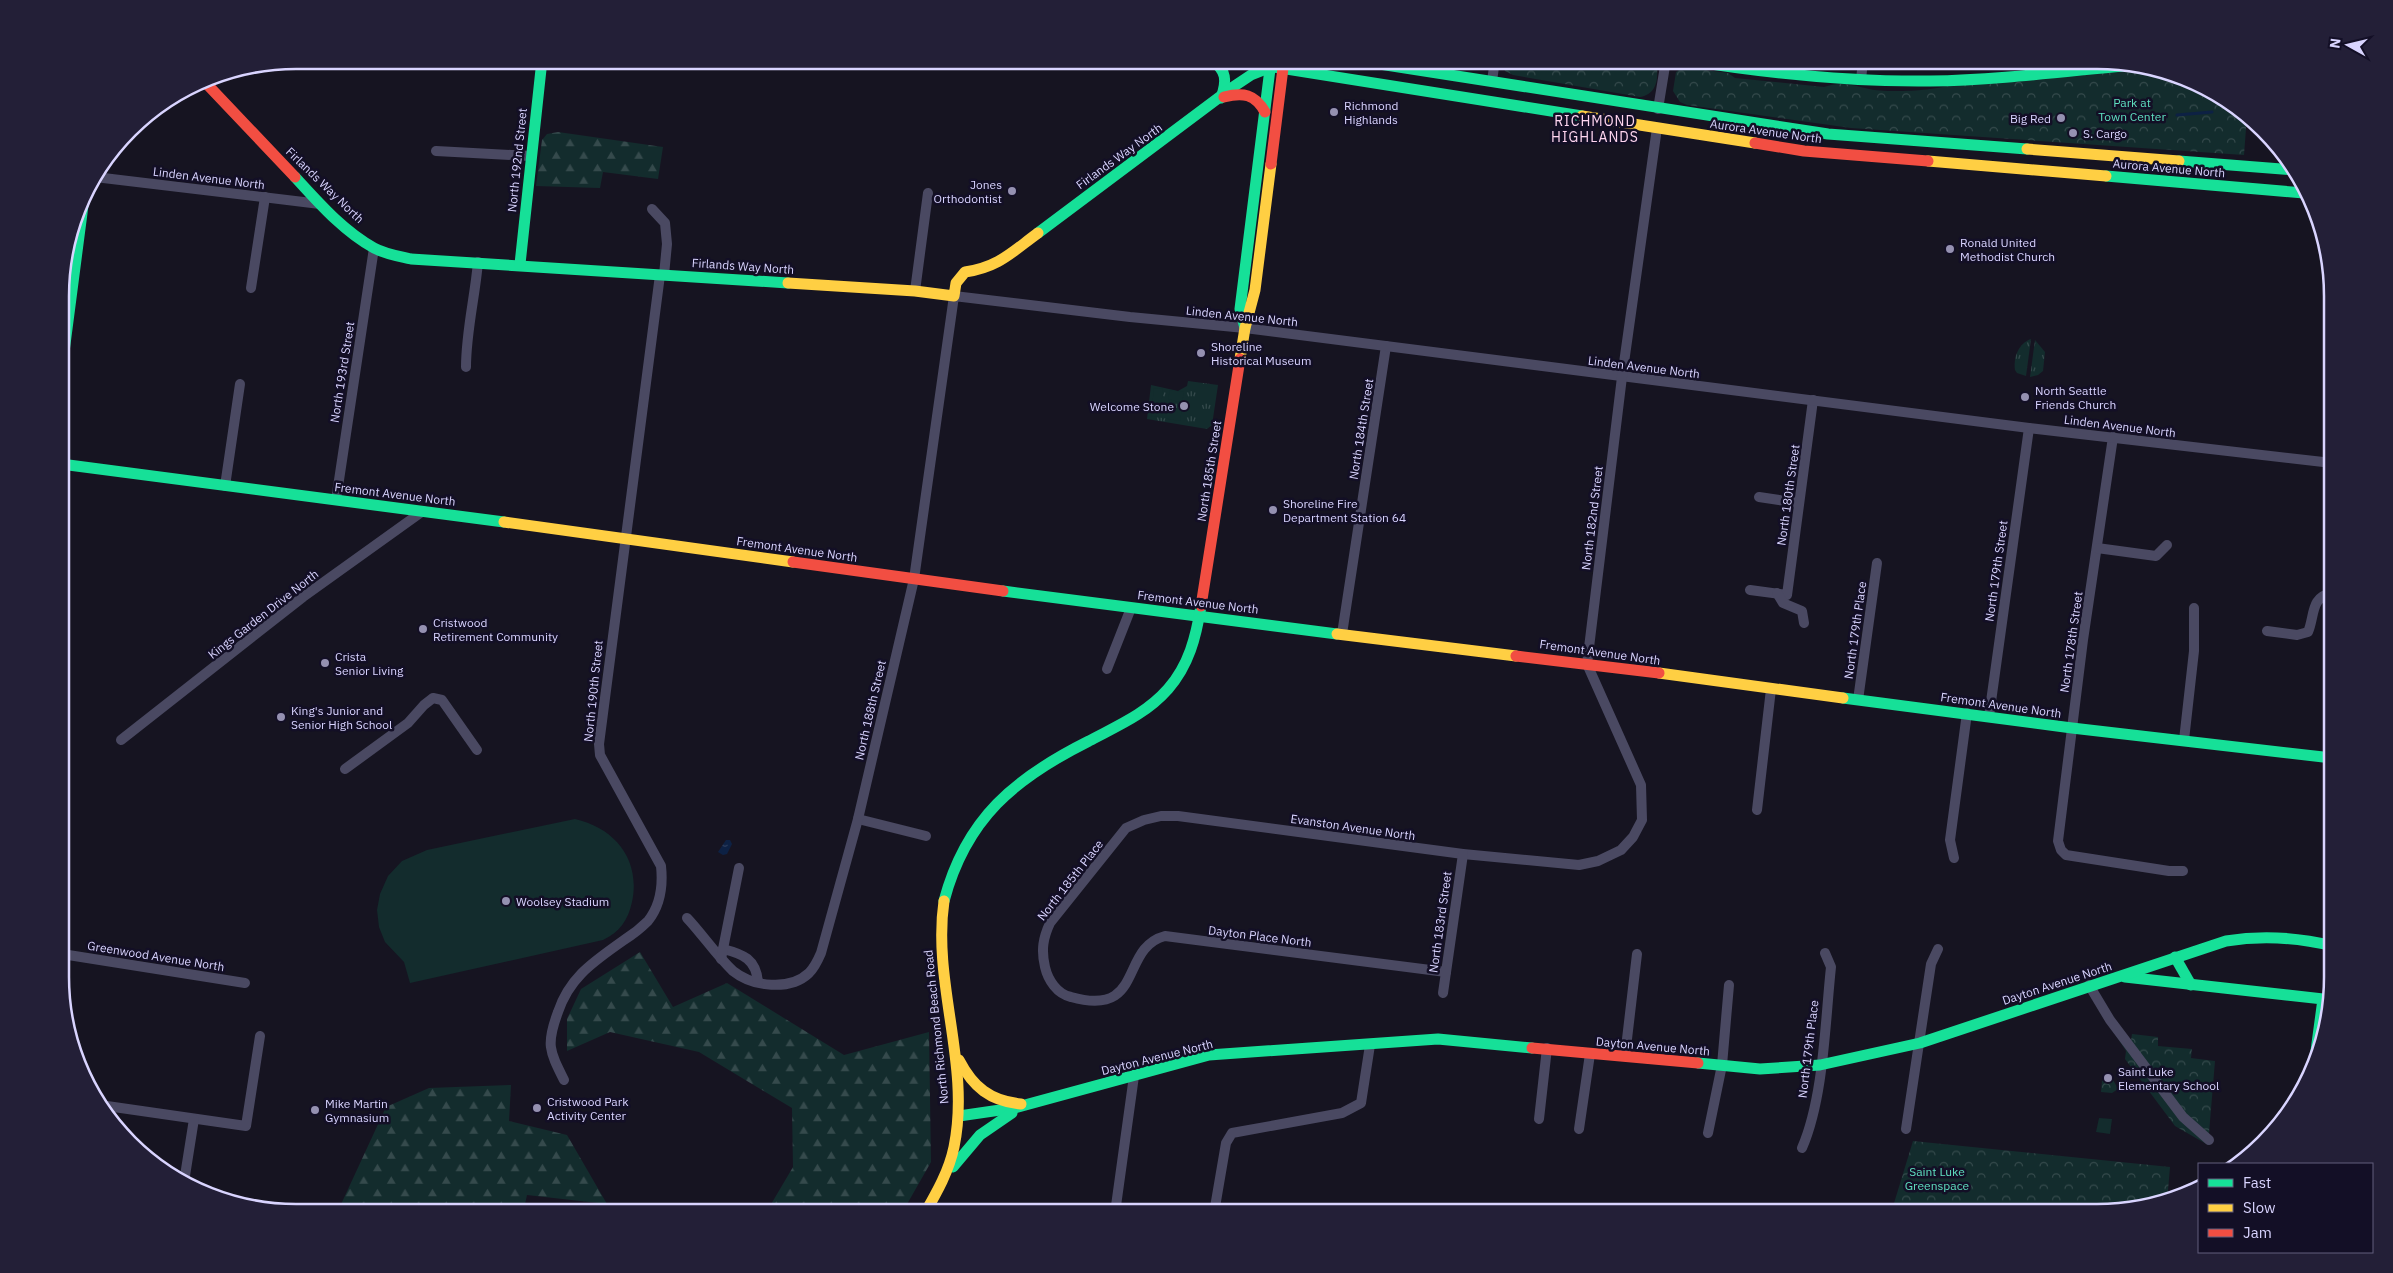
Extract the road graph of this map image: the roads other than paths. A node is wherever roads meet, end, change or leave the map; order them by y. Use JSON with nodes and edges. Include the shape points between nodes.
{"nodes":[{"id":1,"x":541,"y":69,"type":"edge"},
{"id":2,"x":1224,"y":69,"type":"edge"},
{"id":3,"x":1261,"y":69,"type":"edge"},
{"id":4,"x":1270,"y":69,"type":"edge"},
{"id":5,"x":1283,"y":69,"type":"edge"},
{"id":6,"x":1312,"y":69,"type":"edge"},
{"id":7,"x":1413,"y":69,"type":"edge"},
{"id":8,"x":1494,"y":69,"type":"edge"},
{"id":9,"x":1665,"y":69,"type":"edge"},
{"id":10,"x":1744,"y":69,"type":"edge"},
{"id":11,"x":1862,"y":69,"type":"edge"},
{"id":12,"x":2085,"y":69,"type":"edge"},
{"id":13,"x":1861,"y":80,"type":"junction"},
{"id":14,"x":1492,"y":81,"type":"junction"},
{"id":15,"x":208,"y":86,"type":"edge"},
{"id":16,"x":1534,"y":88,"type":"junction"},
{"id":17,"x":1221,"y":98,"type":"junction"},
{"id":18,"x":1517,"y":106,"type":"junction"},
{"id":19,"x":1658,"y":109,"type":"junction"},
{"id":20,"x":1265,"y":112,"type":"junction"},
{"id":21,"x":1687,"y":113,"type":"junction"},
{"id":22,"x":1620,"y":122,"type":"junction"},
{"id":23,"x":1657,"y":128,"type":"junction"},
{"id":24,"x":1859,"y":137,"type":"junction"},
{"id":25,"x":436,"y":151,"type":"dead end"},
{"id":26,"x":1836,"y":155,"type":"junction"},
{"id":27,"x":2092,"y":155,"type":"junction"},
{"id":28,"x":532,"y":156,"type":"junction"},
{"id":29,"x":2214,"y":164,"type":"junction"},
{"id":30,"x":2285,"y":169,"type":"edge"},
{"id":31,"x":2074,"y":174,"type":"junction"},
{"id":32,"x":101,"y":179,"type":"edge"},
{"id":33,"x":2198,"y":185,"type":"junction"},
{"id":34,"x":928,"y":193,"type":"dead end"},
{"id":35,"x":2300,"y":193,"type":"edge"},
{"id":36,"x":265,"y":197,"type":"junction"},
{"id":37,"x":320,"y":204,"type":"junction"},
{"id":38,"x":652,"y":208,"type":"dead end"},
{"id":39,"x":79,"y":228,"type":"edge"},
{"id":40,"x":374,"y":248,"type":"junction"},
{"id":41,"x":478,"y":262,"type":"junction"},
{"id":42,"x":520,"y":264,"type":"junction"},
{"id":43,"x":662,"y":275,"type":"junction"},
{"id":44,"x":251,"y":288,"type":"dead end"},
{"id":45,"x":915,"y":291,"type":"junction"},
{"id":46,"x":69,"y":296,"type":"edge"},
{"id":47,"x":954,"y":296,"type":"junction"},
{"id":48,"x":1245,"y":328,"type":"junction"},
{"id":49,"x":1386,"y":346,"type":"junction"},
{"id":50,"x":466,"y":367,"type":"dead end"},
{"id":51,"x":1622,"y":377,"type":"junction"},
{"id":52,"x":240,"y":384,"type":"dead end"},
{"id":53,"x":1814,"y":400,"type":"junction"},
{"id":54,"x":2029,"y":428,"type":"junction"},
{"id":55,"x":2113,"y":437,"type":"junction"},
{"id":56,"x":2324,"y":462,"type":"edge"},
{"id":57,"x":69,"y":465,"type":"edge"},
{"id":58,"x":225,"y":486,"type":"junction"},
{"id":59,"x":1759,"y":497,"type":"dead end"},
{"id":60,"x":336,"y":500,"type":"junction"},
{"id":61,"x":1799,"y":503,"type":"junction"},
{"id":62,"x":423,"y":512,"type":"junction"},
{"id":63,"x":624,"y":538,"type":"junction"},
{"id":64,"x":2167,"y":546,"type":"dead end"},
{"id":65,"x":2098,"y":548,"type":"junction"},
{"id":66,"x":1877,"y":563,"type":"dead end"},
{"id":67,"x":914,"y":579,"type":"junction"},
{"id":68,"x":1750,"y":590,"type":"dead end"},
{"id":69,"x":1782,"y":594,"type":"junction"},
{"id":70,"x":2324,"y":595,"type":"edge"},
{"id":71,"x":1131,"y":608,"type":"junction"},
{"id":72,"x":2194,"y":608,"type":"dead end"},
{"id":73,"x":1200,"y":618,"type":"junction"},
{"id":74,"x":1804,"y":623,"type":"dead end"},
{"id":75,"x":2267,"y":631,"type":"dead end"},
{"id":76,"x":1342,"y":634,"type":"junction"},
{"id":77,"x":1587,"y":664,"type":"junction"},
{"id":78,"x":1107,"y":669,"type":"dead end"},
{"id":79,"x":1770,"y":689,"type":"junction"},
{"id":80,"x":1858,"y":700,"type":"junction"},
{"id":81,"x":1967,"y":713,"type":"junction"},
{"id":82,"x":1989,"y":716,"type":"junction"},
{"id":83,"x":2072,"y":728,"type":"junction"},
{"id":84,"x":121,"y":740,"type":"dead end"},
{"id":85,"x":2184,"y":740,"type":"junction"},
{"id":86,"x":477,"y":750,"type":"dead end"},
{"id":87,"x":2324,"y":757,"type":"edge"},
{"id":88,"x":345,"y":769,"type":"dead end"},
{"id":89,"x":1757,"y":810,"type":"dead end"},
{"id":90,"x":858,"y":819,"type":"junction"},
{"id":91,"x":1126,"y":828,"type":"joint"},
{"id":92,"x":926,"y":836,"type":"dead end"},
{"id":93,"x":1463,"y":854,"type":"junction"},
{"id":94,"x":1954,"y":858,"type":"dead end"},
{"id":95,"x":739,"y":868,"type":"dead end"},
{"id":96,"x":2183,"y":871,"type":"dead end"},
{"id":97,"x":687,"y":918,"type":"dead end"},
{"id":98,"x":2324,"y":943,"type":"edge"},
{"id":99,"x":1938,"y":949,"type":"dead end"},
{"id":100,"x":1824,"y":953,"type":"dead end"},
{"id":101,"x":722,"y":954,"type":"junction"},
{"id":102,"x":1637,"y":954,"type":"dead end"},
{"id":103,"x":69,"y":955,"type":"edge"},
{"id":104,"x":2175,"y":957,"type":"junction"},
{"id":105,"x":1446,"y":972,"type":"junction"},
{"id":106,"x":2120,"y":976,"type":"junction"},
{"id":107,"x":758,"y":982,"type":"junction"},
{"id":108,"x":245,"y":983,"type":"dead end"},
{"id":109,"x":1729,"y":985,"type":"dead end"},
{"id":110,"x":2089,"y":985,"type":"junction"},
{"id":111,"x":2191,"y":985,"type":"junction"},
{"id":112,"x":1442,"y":993,"type":"dead end"},
{"id":113,"x":1102,"y":1000,"type":"joint"},
{"id":114,"x":2323,"y":1001,"type":"edge"},
{"id":115,"x":260,"y":1036,"type":"dead end"},
{"id":116,"x":1920,"y":1043,"type":"junction"},
{"id":117,"x":1370,"y":1045,"type":"junction"},
{"id":118,"x":954,"y":1048,"type":"junction"},
{"id":119,"x":1547,"y":1048,"type":"junction"},
{"id":120,"x":1590,"y":1054,"type":"junction"},
{"id":121,"x":1625,"y":1056,"type":"junction"},
{"id":122,"x":1820,"y":1065,"type":"junction"},
{"id":123,"x":1722,"y":1066,"type":"junction"},
{"id":124,"x":1134,"y":1076,"type":"junction"},
{"id":125,"x":564,"y":1080,"type":"dead end"},
{"id":126,"x":1031,"y":1104,"type":"junction"},
{"id":127,"x":110,"y":1106,"type":"edge"},
{"id":128,"x":959,"y":1116,"type":"junction"},
{"id":129,"x":194,"y":1119,"type":"junction"},
{"id":130,"x":1539,"y":1119,"type":"dead end"},
{"id":131,"x":1579,"y":1129,"type":"dead end"},
{"id":132,"x":1906,"y":1129,"type":"dead end"},
{"id":133,"x":1708,"y":1132,"type":"dead end"},
{"id":134,"x":2209,"y":1140,"type":"dead end"},
{"id":135,"x":1802,"y":1148,"type":"dead end"},
{"id":136,"x":946,"y":1175,"type":"junction"},
{"id":137,"x":185,"y":1176,"type":"edge"},
{"id":138,"x":930,"y":1204,"type":"edge"},
{"id":139,"x":1116,"y":1204,"type":"edge"},
{"id":140,"x":1215,"y":1204,"type":"edge"}],
"edges":[{"from":1,"to":28,"type":"main road","name":"North 192nd Street"},
{"from":2,"to":17,"type":"main road","via":[[1226,85]]},
{"from":3,"to":17,"type":"main road","name":"Firlands Way North"},
{"from":4,"to":20,"type":"main road","name":"North 185th Street"},
{"from":5,"to":48,"type":"main road","name":"North 185th Street","via":[[1255,290]]},
{"from":6,"to":18,"type":"main road","name":"Aurora Avenue North"},
{"from":7,"to":14,"type":"main road","name":"Aurora Avenue North"},
{"from":8,"to":14,"type":"street"},
{"from":9,"to":19,"type":"street"},
{"from":10,"to":13,"type":"main road"},
{"from":11,"to":13,"type":"street"},
{"from":12,"to":13,"type":"main road","via":[[1945,80]]},
{"from":14,"to":16,"type":"main road","name":"Aurora Avenue North"},
{"from":15,"to":37,"type":"main road","name":"Firlands Way North"},
{"from":16,"to":18,"type":"main road","via":[[1521,98]]},
{"from":16,"to":19,"type":"main road","name":"Aurora Avenue North"},
{"from":17,"to":20,"type":"main road","via":[[1238,93],[1250,94]]},
{"from":17,"to":47,"type":"main road","name":"Firlands Way North","via":[[999,262],[960,275]]},
{"from":18,"to":22,"type":"main road","name":"Aurora Avenue North"},
{"from":19,"to":21,"type":"main road","name":"Aurora Avenue North"},
{"from":19,"to":22,"type":"main road","via":[[1646,118]]},
{"from":20,"to":48,"type":"main road","name":"North 185th Street","via":[[1240,309]]},
{"from":21,"to":23,"type":"main road"},
{"from":21,"to":24,"type":"main road","name":"Aurora Avenue North"},
{"from":22,"to":23,"type":"main road","name":"Aurora Avenue North"},
{"from":23,"to":26,"type":"main road","name":"Aurora Avenue North"},
{"from":23,"to":51,"type":"street","name":"North 182nd Street"},
{"from":24,"to":26,"type":"main road"},
{"from":24,"to":27,"type":"main road","name":"Aurora Avenue North"},
{"from":25,"to":28,"type":"street"},
{"from":26,"to":31,"type":"main road","name":"Aurora Avenue North"},
{"from":27,"to":29,"type":"main road","name":"Aurora Avenue North"},
{"from":27,"to":31,"type":"main road"},
{"from":28,"to":42,"type":"main road","name":"North 192nd Street"},
{"from":29,"to":30,"type":"main road","name":"Aurora Avenue North"},
{"from":29,"to":33,"type":"main road","via":[[2212,174]]},
{"from":31,"to":33,"type":"main road","name":"Aurora Avenue North"},
{"from":32,"to":36,"type":"street","name":"Linden Avenue North"},
{"from":33,"to":35,"type":"main road","name":"Aurora Avenue North"},
{"from":34,"to":45,"type":"street"},
{"from":36,"to":37,"type":"street","name":"Linden Avenue North"},
{"from":36,"to":44,"type":"street"},
{"from":37,"to":40,"type":"main road","name":"Firlands Way North"},
{"from":38,"to":43,"type":"street","name":"North 190th Street","via":[[665,223],[667,244]]},
{"from":39,"to":46,"type":"main road"},
{"from":40,"to":41,"type":"main road","name":"Firlands Way North","via":[[411,259]]},
{"from":40,"to":60,"type":"street","name":"North 193rd Street"},
{"from":41,"to":42,"type":"main road","name":"Firlands Way North"},
{"from":41,"to":50,"type":"street","via":[[466,341]]},
{"from":42,"to":43,"type":"main road","name":"Firlands Way North"},
{"from":43,"to":45,"type":"main road","name":"Firlands Way North"},
{"from":43,"to":63,"type":"street","name":"North 190th Street"},
{"from":45,"to":47,"type":"main road","name":"Firlands Way North"},
{"from":47,"to":48,"type":"street","name":"Linden Avenue North","via":[[1130,318]]},
{"from":47,"to":67,"type":"street","name":"North 188th Street"},
{"from":48,"to":49,"type":"street","name":"Linden Avenue North"},
{"from":48,"to":73,"type":"main road","name":"North 185th Street"},
{"from":49,"to":51,"type":"street","name":"Linden Avenue North"},
{"from":49,"to":76,"type":"street","name":"North 184th Street"},
{"from":51,"to":53,"type":"street","name":"Linden Avenue North"},
{"from":51,"to":77,"type":"street","name":"North 182nd Street"},
{"from":52,"to":58,"type":"street"},
{"from":53,"to":54,"type":"street","name":"Linden Avenue North"},
{"from":53,"to":61,"type":"street","name":"North 180th Street"},
{"from":54,"to":55,"type":"street","name":"Linden Avenue North"},
{"from":54,"to":82,"type":"street","name":"North 179th Street"},
{"from":55,"to":56,"type":"street","name":"Linden Avenue North"},
{"from":55,"to":65,"type":"street","name":"North 178th Street"},
{"from":57,"to":58,"type":"main road","name":"Fremont Avenue North"},
{"from":58,"to":60,"type":"main road","name":"Fremont Avenue North"},
{"from":59,"to":61,"type":"street"},
{"from":60,"to":62,"type":"main road","name":"Fremont Avenue North"},
{"from":61,"to":69,"type":"street","name":"North 180th Street"},
{"from":62,"to":63,"type":"main road","name":"Fremont Avenue North"},
{"from":62,"to":84,"type":"street","name":"Kings Garden Drive North","via":[[303,597]]},
{"from":63,"to":67,"type":"main road","name":"Fremont Avenue North"},
{"from":63,"to":125,"type":"street","name":"North 190th Street","via":[[600,755],[661,866],[662,884],[648,920],[575,978],[562,999],[549,1042],[550,1053]]},
{"from":64,"to":65,"type":"street","via":[[2156,556]]},
{"from":65,"to":83,"type":"street","name":"North 178th Street"},
{"from":66,"to":80,"type":"street","name":"North 179th Place"},
{"from":67,"to":71,"type":"main road","name":"Fremont Avenue North"},
{"from":67,"to":90,"type":"street","name":"North 188th Street"},
{"from":68,"to":69,"type":"street"},
{"from":69,"to":74,"type":"street","via":[[1783,603],[1802,612]]},
{"from":70,"to":75,"type":"street","via":[[2314,605],[2308,632],[2296,635]]},
{"from":71,"to":73,"type":"main road","name":"Fremont Avenue North"},
{"from":71,"to":78,"type":"street"},
{"from":72,"to":85,"type":"street","via":[[2194,651]]},
{"from":73,"to":76,"type":"main road","name":"Fremont Avenue North"},
{"from":73,"to":118,"type":"main road","name":"North Richmond Beach Road","via":[[1192,652],[1166,693],[1141,714],[1020,782],[988,811],[965,845],[950,878],[941,926],[941,956]]},
{"from":76,"to":77,"type":"main road","name":"Fremont Avenue North"},
{"from":77,"to":79,"type":"main road","name":"Fremont Avenue North"},
{"from":77,"to":93,"type":"street","name":"Evanston Avenue North","via":[[1641,785],[1642,820],[1634,837],[1622,850],[1579,865]]},
{"from":79,"to":80,"type":"main road","name":"Fremont Avenue North"},
{"from":79,"to":89,"type":"street"},
{"from":80,"to":81,"type":"main road","name":"Fremont Avenue North"},
{"from":81,"to":82,"type":"main road","name":"Fremont Avenue North"},
{"from":81,"to":94,"type":"street","via":[[1950,840]]},
{"from":82,"to":83,"type":"main road","name":"Fremont Avenue North"},
{"from":83,"to":85,"type":"main road","name":"Fremont Avenue North"},
{"from":83,"to":96,"type":"street","name":"North 178th Street","via":[[2058,841],[2061,850],[2066,855]]},
{"from":85,"to":87,"type":"main road","name":"Fremont Avenue North"},
{"from":86,"to":88,"type":"street","via":[[442,700],[434,698],[408,723]]},
{"from":90,"to":92,"type":"street"},
{"from":90,"to":107,"type":"street","name":"North 188th Street","via":[[828,934],[810,972],[798,981],[781,986]]},
{"from":91,"to":93,"type":"street","name":"Evanston Avenue North","via":[[1161,816],[1178,816]]},
{"from":91,"to":113,"type":"street","name":"North 185th Place","via":[[1050,923],[1044,936],[1042,954],[1055,987],[1065,996],[1079,1000]]},
{"from":93,"to":105,"type":"street","name":"North 183rd Street"},
{"from":95,"to":101,"type":"street"},
{"from":97,"to":101,"type":"street","name":"North 188th Street"},
{"from":98,"to":104,"type":"main road","name":"Dayton Avenue North","via":[[2275,935],[2240,937]]},
{"from":99,"to":116,"type":"street","via":[[1931,964]]},
{"from":100,"to":122,"type":"street","name":"North 179th Place","via":[[1831,966]]},
{"from":101,"to":107,"type":"street","name":"North 188th Street","via":[[735,972]]},
{"from":101,"to":107,"type":"street","via":[[742,954],[752,962]]},
{"from":102,"to":121,"type":"street"},
{"from":103,"to":108,"type":"street","name":"Greenwood Avenue North"},
{"from":104,"to":106,"type":"main road","name":"Dayton Avenue North"},
{"from":104,"to":111,"type":"main road"},
{"from":105,"to":112,"type":"street","name":"North 183rd Street"},
{"from":105,"to":113,"type":"street","name":"Dayton Place North","via":[[1165,936],[1146,945],[1126,986],[1114,996]]},
{"from":106,"to":110,"type":"main road","name":"Dayton Avenue North"},
{"from":106,"to":111,"type":"main road"},
{"from":109,"to":123,"type":"street"},
{"from":110,"to":116,"type":"main road","name":"Dayton Avenue North"},
{"from":110,"to":134,"type":"street","via":[[2110,1020],[2183,1117]]},
{"from":111,"to":114,"type":"main road"},
{"from":115,"to":129,"type":"street","via":[[246,1126]]},
{"from":116,"to":122,"type":"main road","name":"Dayton Avenue North"},
{"from":116,"to":132,"type":"street"},
{"from":117,"to":119,"type":"main road","name":"Dayton Avenue North","via":[[1438,1039]]},
{"from":117,"to":124,"type":"main road","name":"Dayton Avenue North","via":[[1209,1055]]},
{"from":117,"to":140,"type":"street","via":[[1361,1103],[1342,1113],[1232,1133],[1226,1142]]},
{"from":118,"to":126,"type":"main road","via":[[968,1078],[983,1093],[1010,1104]]},
{"from":118,"to":128,"type":"main road","name":"North Richmond Beach Road"},
{"from":119,"to":120,"type":"main road","name":"Dayton Avenue North"},
{"from":119,"to":130,"type":"street"},
{"from":120,"to":121,"type":"main road","name":"Dayton Avenue North"},
{"from":120,"to":131,"type":"street"},
{"from":121,"to":123,"type":"main road","name":"Dayton Avenue North"},
{"from":122,"to":123,"type":"main road","name":"Dayton Avenue North","via":[[1760,1069]]},
{"from":122,"to":135,"type":"street","name":"North 179th Place","via":[[1810,1128]]},
{"from":123,"to":133,"type":"street"},
{"from":124,"to":126,"type":"main road","name":"Dayton Avenue North"},
{"from":124,"to":139,"type":"street"},
{"from":126,"to":128,"type":"main road","name":"Dayton Avenue North"},
{"from":126,"to":136,"type":"main road","via":[[985,1130]]},
{"from":127,"to":129,"type":"street"},
{"from":128,"to":136,"type":"main road","name":"North Richmond Beach Road","via":[[957,1137]]},
{"from":129,"to":137,"type":"street"},
{"from":136,"to":138,"type":"main road","name":"North Richmond Beach Road"}]}
